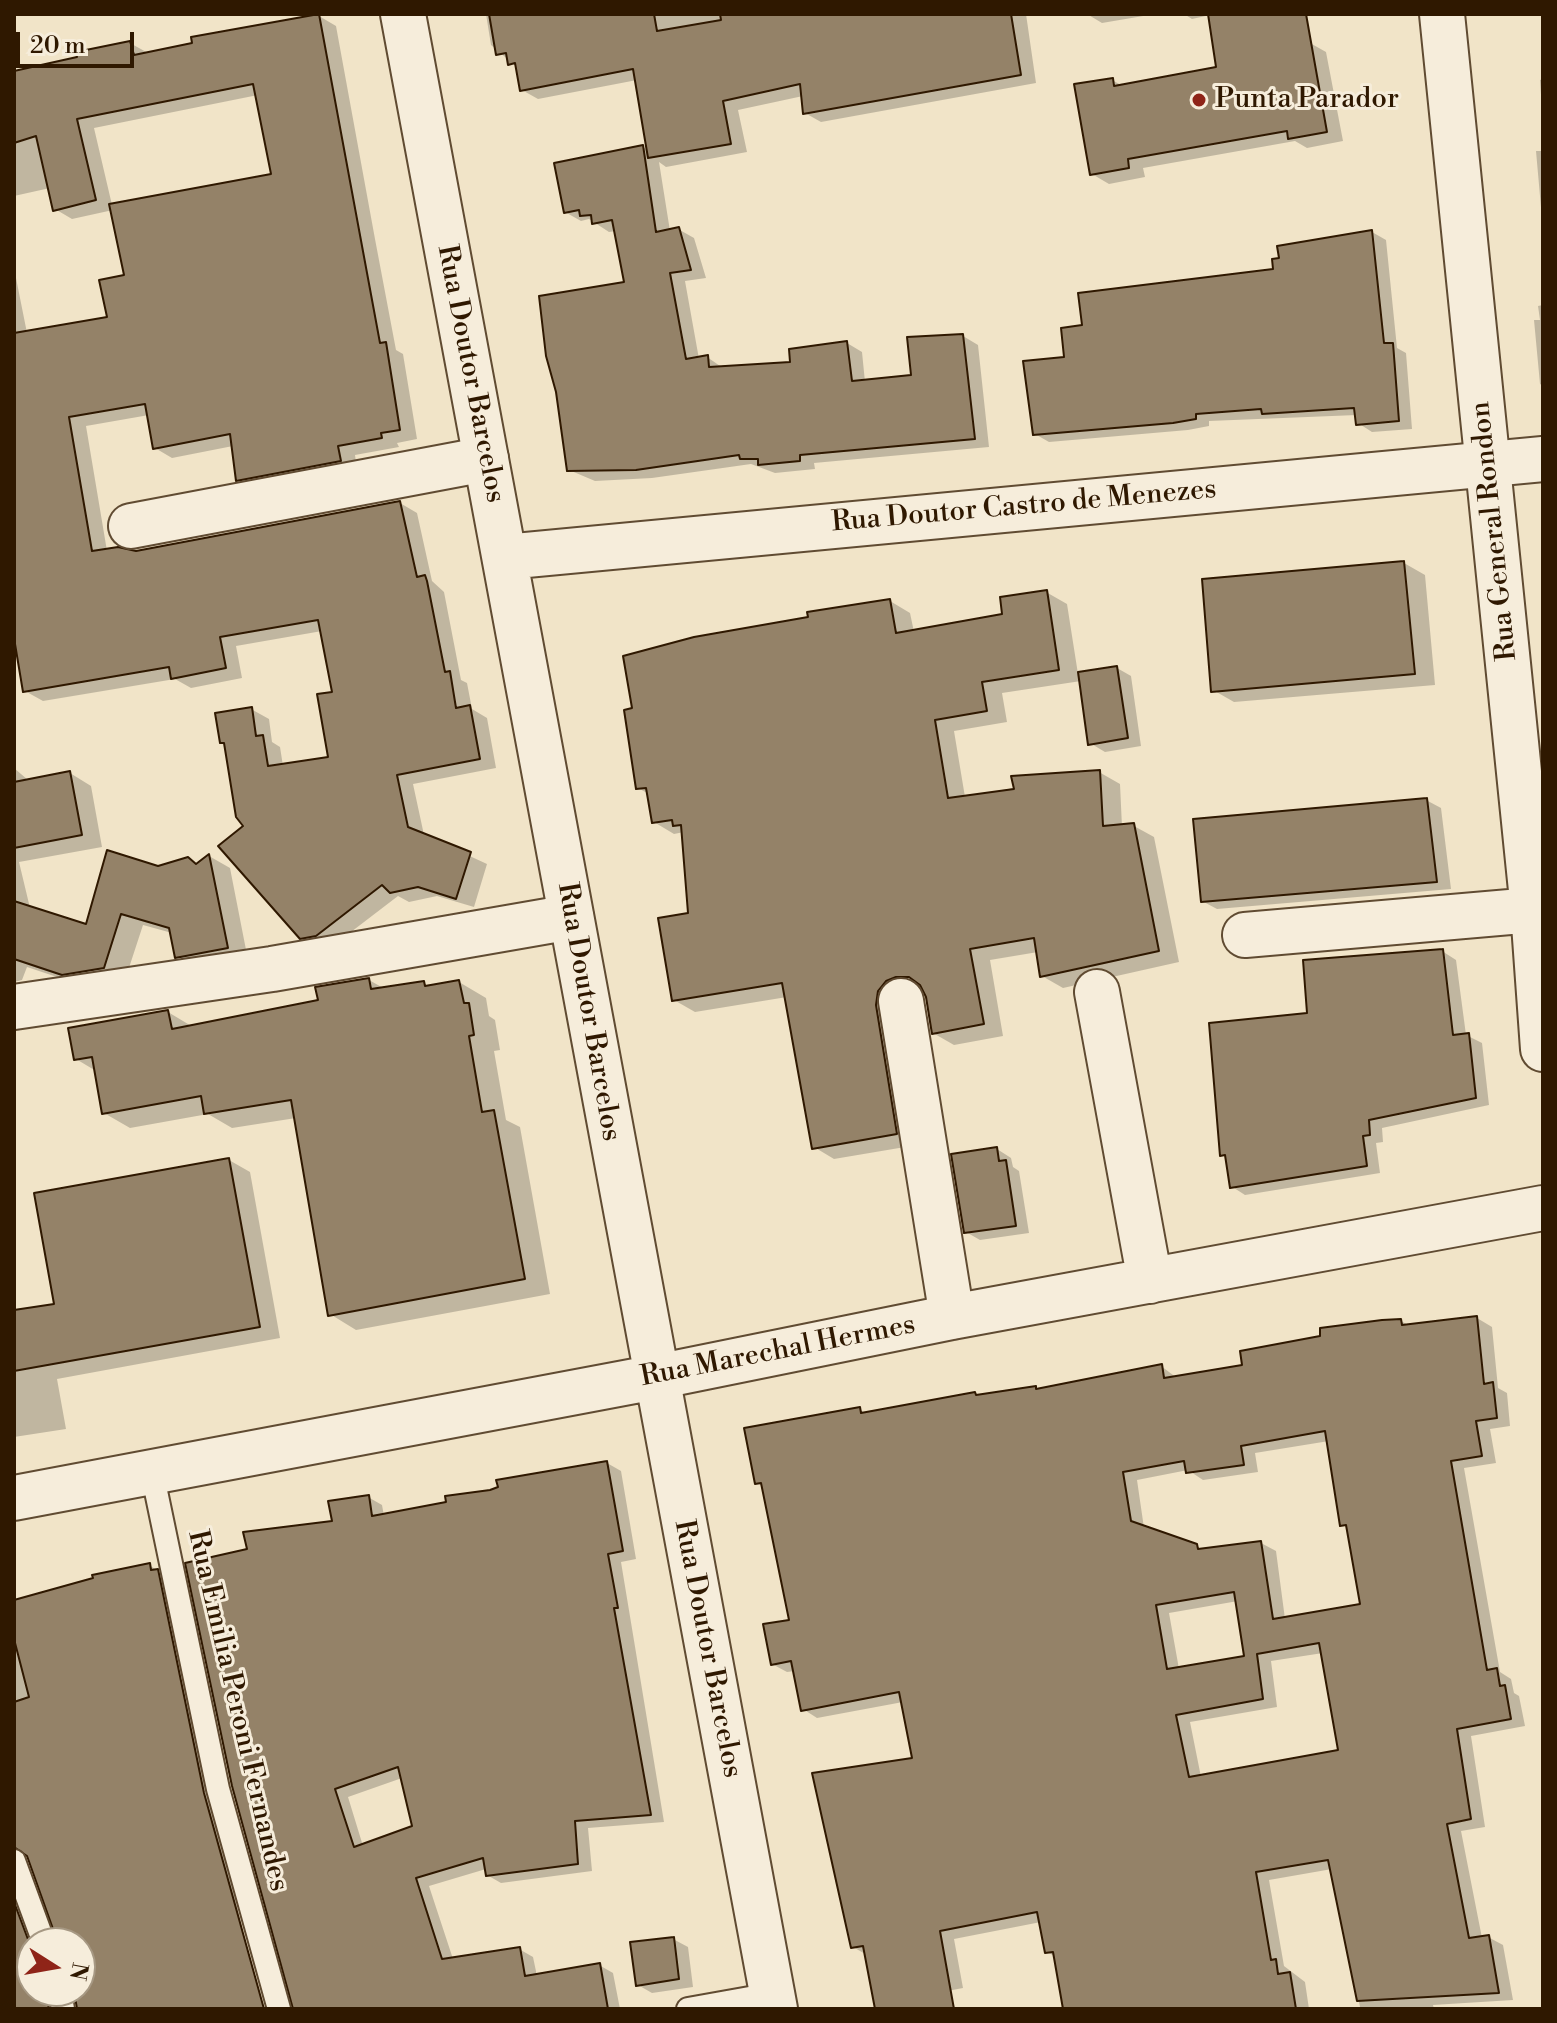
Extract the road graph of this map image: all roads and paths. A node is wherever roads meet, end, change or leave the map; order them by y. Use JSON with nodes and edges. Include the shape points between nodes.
{"nodes":[{"id":1,"x":403,"y":14,"type":"edge"},
{"id":2,"x":1442,"y":14,"type":"edge"},
{"id":3,"x":486,"y":459,"type":"junction"},
{"id":4,"x":1543,"y":459,"type":"edge"},
{"id":5,"x":1489,"y":463,"type":"junction"},
{"id":6,"x":131,"y":526,"type":"dead end"},
{"id":7,"x":505,"y":557,"type":"junction"},
{"id":8,"x":1533,"y":910,"type":"junction"},
{"id":9,"x":571,"y":917,"type":"junction"},
{"id":10,"x":1245,"y":935,"type":"dead end"},
{"id":11,"x":1097,"y":992,"type":"dead end"},
{"id":12,"x":901,"y":1001,"type":"dead end"},
{"id":13,"x":14,"y":1007,"type":"edge"},
{"id":14,"x":1543,"y":1049,"type":"edge"},
{"id":15,"x":1543,"y":1208,"type":"edge"},
{"id":16,"x":1150,"y":1281,"type":"junction"},
{"id":17,"x":952,"y":1317,"type":"junction"},
{"id":18,"x":656,"y":1377,"type":"junction"},
{"id":19,"x":152,"y":1472,"type":"junction"},
{"id":20,"x":14,"y":1498,"type":"edge"},
{"id":21,"x":14,"y":1861,"type":"edge"},
{"id":22,"x":38,"y":1927,"type":"edge"},
{"id":23,"x":774,"y":2002,"type":"edge"},
{"id":24,"x":279,"y":2009,"type":"edge"},
{"id":25,"x":688,"y":2009,"type":"edge"}],
"edges":[{"from":1,"to":3,"type":"street","name":"Rua Doutor Barcelos"},
{"from":2,"to":5,"type":"street","name":"Rua General Rondon"},
{"from":3,"to":6,"type":"street"},
{"from":3,"to":7,"type":"street","name":"Rua Doutor Barcelos"},
{"from":4,"to":5,"type":"street","name":"Rua Doutor Castro de Menezes"},
{"from":5,"to":7,"type":"street","name":"Rua Doutor Castro de Menezes"},
{"from":5,"to":8,"type":"street","name":"Rua General Rondon"},
{"from":7,"to":9,"type":"street","name":"Rua Doutor Barcelos"},
{"from":8,"to":10,"type":"street"},
{"from":8,"to":14,"type":"street","name":"Rua General Rondon"},
{"from":9,"to":13,"type":"street"},
{"from":9,"to":18,"type":"street","name":"Rua Doutor Barcelos"},
{"from":11,"to":16,"type":"street"},
{"from":12,"to":17,"type":"street"},
{"from":15,"to":16,"type":"street","name":"Rua Marechal Hermes"},
{"from":16,"to":17,"type":"street","name":"Rua Marechal Hermes"},
{"from":17,"to":18,"type":"street","name":"Rua Marechal Hermes"},
{"from":18,"to":19,"type":"street","name":"Rua Marechal Hermes"},
{"from":18,"to":23,"type":"street","name":"Rua Doutor Barcelos"},
{"from":19,"to":20,"type":"street","name":"Rua Marechal Hermes"},
{"from":19,"to":24,"type":"lane","name":"Rua Emilia Peroni Fernandes","via":[[218,1789]]},
{"from":21,"to":22,"type":"lane"},
{"from":23,"to":25,"type":"lane"}]}
